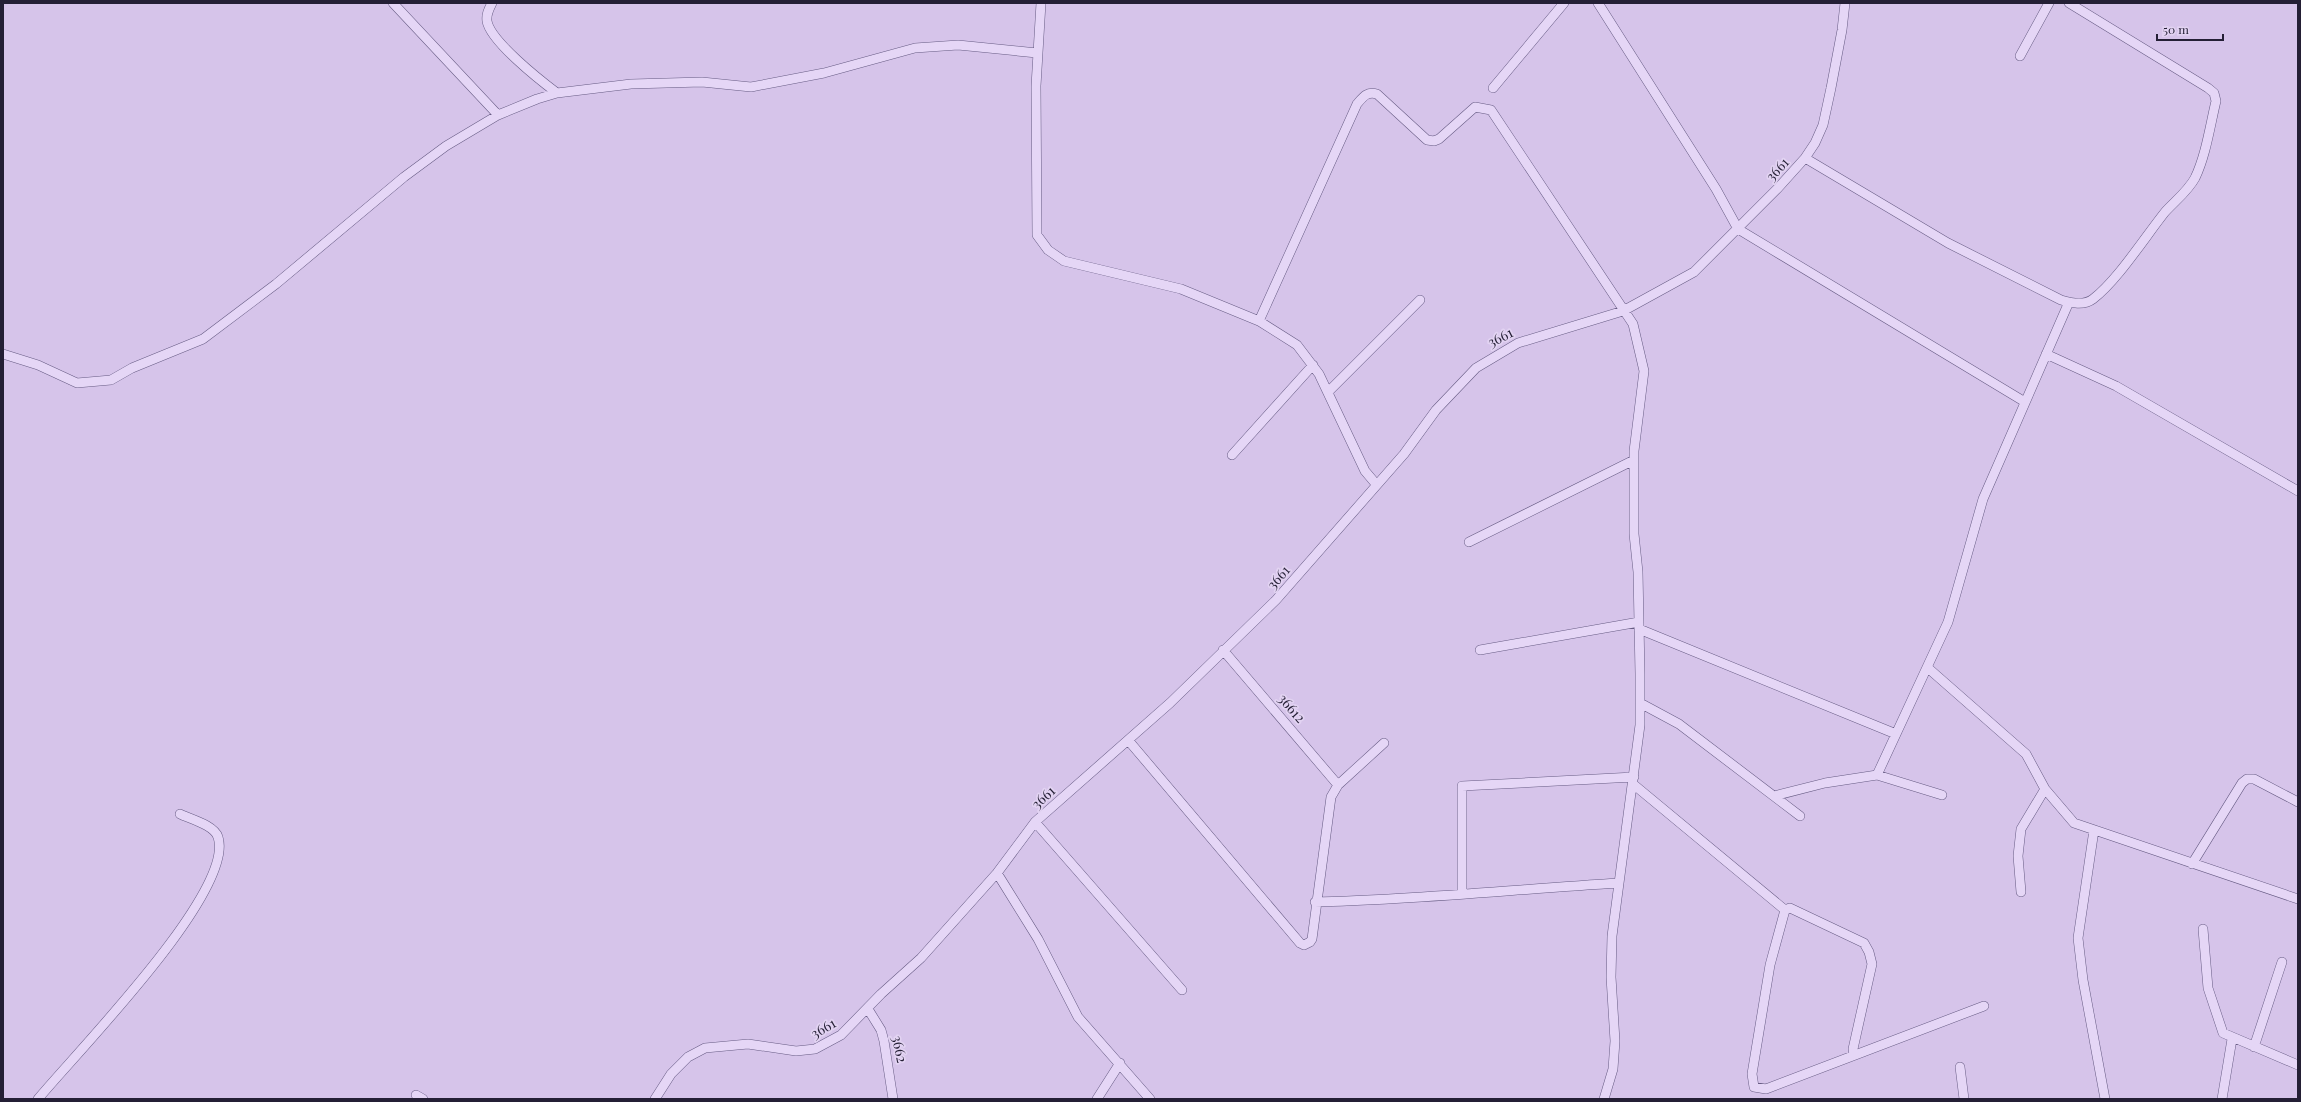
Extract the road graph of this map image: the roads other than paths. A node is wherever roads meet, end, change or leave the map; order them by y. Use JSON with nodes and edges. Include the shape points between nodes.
{"nodes":[{"id":1,"x":393,"y":3,"type":"edge"},
{"id":2,"x":492,"y":3,"type":"edge"},
{"id":3,"x":1041,"y":3,"type":"edge"},
{"id":4,"x":1564,"y":3,"type":"edge"},
{"id":5,"x":1598,"y":3,"type":"edge"},
{"id":6,"x":1845,"y":3,"type":"edge"},
{"id":7,"x":2049,"y":3,"type":"edge"},
{"id":8,"x":2069,"y":3,"type":"edge"},
{"id":9,"x":1037,"y":53,"type":"junction"},
{"id":10,"x":2020,"y":56,"type":"dead end"},
{"id":11,"x":1493,"y":88,"type":"dead end"},
{"id":12,"x":558,"y":93,"type":"junction"},
{"id":13,"x":498,"y":115,"type":"junction"},
{"id":14,"x":1805,"y":158,"type":"junction"},
{"id":15,"x":1738,"y":229,"type":"junction"},
{"id":16,"x":1420,"y":300,"type":"dead end"},
{"id":17,"x":2069,"y":302,"type":"junction"},
{"id":18,"x":1623,"y":311,"type":"junction"},
{"id":19,"x":1259,"y":321,"type":"junction"},
{"id":20,"x":3,"y":354,"type":"edge"},
{"id":21,"x":2046,"y":354,"type":"junction"},
{"id":22,"x":1313,"y":365,"type":"junction"},
{"id":23,"x":1328,"y":392,"type":"junction"},
{"id":24,"x":2025,"y":402,"type":"junction"},
{"id":25,"x":1232,"y":454,"type":"dead end"},
{"id":26,"x":1634,"y":460,"type":"junction"},
{"id":27,"x":1376,"y":484,"type":"junction"},
{"id":28,"x":2298,"y":491,"type":"edge"},
{"id":29,"x":1469,"y":542,"type":"dead end"},
{"id":30,"x":1639,"y":625,"type":"junction"},
{"id":31,"x":1223,"y":650,"type":"junction"},
{"id":32,"x":1480,"y":650,"type":"dead end"},
{"id":33,"x":1928,"y":668,"type":"junction"},
{"id":34,"x":1640,"y":703,"type":"junction"},
{"id":35,"x":1896,"y":734,"type":"junction"},
{"id":36,"x":1128,"y":740,"type":"junction"},
{"id":37,"x":1384,"y":743,"type":"dead end"},
{"id":38,"x":1876,"y":775,"type":"junction"},
{"id":39,"x":1634,"y":781,"type":"junction"},
{"id":40,"x":1338,"y":785,"type":"junction"},
{"id":41,"x":2045,"y":789,"type":"junction"},
{"id":42,"x":1942,"y":795,"type":"dead end"},
{"id":43,"x":1774,"y":796,"type":"junction"},
{"id":44,"x":2298,"y":802,"type":"edge"},
{"id":45,"x":180,"y":814,"type":"dead end"},
{"id":46,"x":1800,"y":816,"type":"dead end"},
{"id":47,"x":1035,"y":822,"type":"junction"},
{"id":48,"x":2094,"y":830,"type":"junction"},
{"id":49,"x":2192,"y":864,"type":"junction"},
{"id":50,"x":997,"y":873,"type":"junction"},
{"id":51,"x":1619,"y":883,"type":"junction"},
{"id":52,"x":2021,"y":892,"type":"dead end"},
{"id":53,"x":1462,"y":893,"type":"junction"},
{"id":54,"x":2298,"y":899,"type":"edge"},
{"id":55,"x":1316,"y":902,"type":"junction"},
{"id":56,"x":1785,"y":910,"type":"junction"},
{"id":57,"x":2203,"y":929,"type":"dead end"},
{"id":58,"x":2282,"y":962,"type":"dead end"},
{"id":59,"x":1182,"y":990,"type":"dead end"},
{"id":60,"x":1984,"y":1006,"type":"dead end"},
{"id":61,"x":868,"y":1009,"type":"junction"},
{"id":62,"x":2232,"y":1039,"type":"junction"},
{"id":63,"x":2254,"y":1047,"type":"junction"},
{"id":64,"x":1854,"y":1055,"type":"junction"},
{"id":65,"x":1120,"y":1062,"type":"junction"},
{"id":66,"x":2298,"y":1065,"type":"edge"},
{"id":67,"x":1960,"y":1067,"type":"dead end"},
{"id":68,"x":38,"y":1099,"type":"edge"},
{"id":69,"x":655,"y":1099,"type":"edge"},
{"id":70,"x":893,"y":1099,"type":"edge"},
{"id":71,"x":1097,"y":1099,"type":"edge"},
{"id":72,"x":1150,"y":1099,"type":"edge"},
{"id":73,"x":1604,"y":1099,"type":"edge"},
{"id":74,"x":1964,"y":1099,"type":"edge"},
{"id":75,"x":2105,"y":1099,"type":"edge"},
{"id":76,"x":2222,"y":1099,"type":"edge"}],
"edges":[{"from":1,"to":13,"type":"street"},
{"from":2,"to":12,"type":"street","via":[[487,14],[491,30],[506,50]]},
{"from":3,"to":9,"type":"street"},
{"from":4,"to":11,"type":"street"},
{"from":5,"to":15,"type":"street","via":[[1716,189]]},
{"from":6,"to":14,"type":"street","name":"3661","via":[[1823,125]]},
{"from":7,"to":10,"type":"street"},
{"from":8,"to":17,"type":"street","via":[[2214,92],[2216,101],[2203,154],[2195,178],[2187,190],[2092,300],[2076,304]]},
{"from":9,"to":12,"type":"street","via":[[958,45],[915,48],[824,73],[751,87],[702,82],[639,84]]},
{"from":9,"to":19,"type":"street","via":[[1037,235],[1048,250],[1064,261],[1181,289]]},
{"from":12,"to":13,"type":"street"},
{"from":13,"to":20,"type":"street","via":[[446,146],[276,284],[203,338],[110,380],[77,383],[38,365]]},
{"from":14,"to":15,"type":"street","name":"3661"},
{"from":14,"to":17,"type":"street","via":[[1948,243]]},
{"from":15,"to":18,"type":"street","name":"3661","via":[[1694,272]]},
{"from":15,"to":24,"type":"street"},
{"from":16,"to":23,"type":"street"},
{"from":17,"to":21,"type":"street"},
{"from":18,"to":19,"type":"street","via":[[1491,110],[1475,107],[1439,139],[1427,140],[1372,92],[1365,95],[1357,104]]},
{"from":18,"to":26,"type":"street","via":[[1633,324],[1644,371]]},
{"from":18,"to":27,"type":"street","name":"3661","via":[[1528,339],[1476,368],[1436,410],[1404,454]]},
{"from":19,"to":22,"type":"street","via":[[1297,344]]},
{"from":21,"to":24,"type":"street"},
{"from":21,"to":28,"type":"street","via":[[2116,386]]},
{"from":22,"to":23,"type":"street"},
{"from":22,"to":25,"type":"street"},
{"from":23,"to":27,"type":"street","via":[[1365,471]]},
{"from":24,"to":33,"type":"street","via":[[1983,499],[1948,622]]},
{"from":26,"to":29,"type":"street"},
{"from":26,"to":30,"type":"street","via":[[1634,534]]},
{"from":27,"to":31,"type":"street","name":"3661","via":[[1276,600]]},
{"from":30,"to":32,"type":"street"},
{"from":30,"to":34,"type":"street"},
{"from":30,"to":35,"type":"street"},
{"from":31,"to":36,"type":"street","name":"3661","via":[[1170,703]]},
{"from":31,"to":40,"type":"street","name":"36612"},
{"from":33,"to":35,"type":"street"},
{"from":33,"to":41,"type":"street","via":[[2026,754]]},
{"from":34,"to":39,"type":"street"},
{"from":34,"to":43,"type":"street","via":[[1678,724]]},
{"from":35,"to":38,"type":"street"},
{"from":36,"to":47,"type":"street","name":"3661"},
{"from":36,"to":55,"type":"street","via":[[1304,945],[1312,939]]},
{"from":37,"to":40,"type":"street"},
{"from":38,"to":42,"type":"street"},
{"from":38,"to":43,"type":"street","via":[[1825,782]]},
{"from":39,"to":51,"type":"street"},
{"from":39,"to":53,"type":"street","via":[[1462,786]]},
{"from":39,"to":56,"type":"street"},
{"from":40,"to":55,"type":"street","via":[[1331,797]]},
{"from":41,"to":48,"type":"street","via":[[2074,823]]},
{"from":41,"to":52,"type":"street","via":[[2021,829],[2018,856]]},
{"from":43,"to":46,"type":"street"},
{"from":44,"to":49,"type":"street","via":[[2254,779],[2247,779],[2242,782]]},
{"from":45,"to":68,"type":"street","via":[[210,829],[217,835],[219,842],[218,857],[196,908],[107,1022]]},
{"from":47,"to":50,"type":"street","name":"3661"},
{"from":47,"to":59,"type":"street"},
{"from":48,"to":49,"type":"street"},
{"from":48,"to":75,"type":"street","via":[[2078,938],[2082,980]]},
{"from":49,"to":54,"type":"street"},
{"from":50,"to":61,"type":"street","name":"3661","via":[[921,958]]},
{"from":50,"to":65,"type":"street","via":[[1038,939],[1078,1017]]},
{"from":51,"to":53,"type":"street"},
{"from":51,"to":73,"type":"street","via":[[1612,936],[1611,977],[1615,1041],[1613,1069]]},
{"from":53,"to":55,"type":"street","via":[[1417,899]]},
{"from":56,"to":64,"type":"street","via":[[1790,908],[1803,913],[1864,943],[1869,952],[1872,964],[1853,1049]]},
{"from":56,"to":64,"type":"street","via":[[1769,972],[1752,1074],[1754,1087],[1766,1089]]},
{"from":57,"to":62,"type":"street","via":[[2208,988],[2223,1034]]},
{"from":58,"to":63,"type":"street"},
{"from":60,"to":64,"type":"street"},
{"from":61,"to":69,"type":"street","name":"3661","via":[[842,1035],[815,1049],[796,1051],[748,1044],[705,1048],[688,1056],[671,1074]]},
{"from":61,"to":70,"type":"street","name":"3662","via":[[881,1030]]},
{"from":62,"to":63,"type":"street"},
{"from":62,"to":76,"type":"street"},
{"from":63,"to":66,"type":"street"},
{"from":65,"to":71,"type":"street"},
{"from":65,"to":72,"type":"street"},
{"from":67,"to":74,"type":"street"}]}
